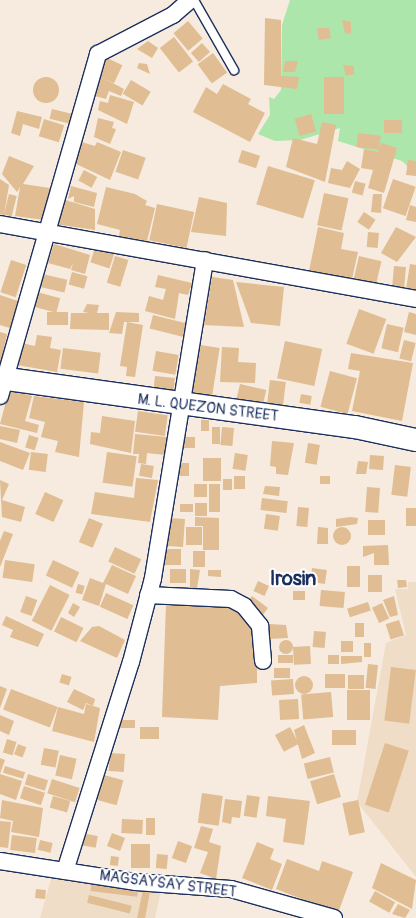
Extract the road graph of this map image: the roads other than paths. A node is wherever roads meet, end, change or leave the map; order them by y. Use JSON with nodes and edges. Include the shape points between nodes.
{"nodes":[{"id":1,"x":190,"y":0,"type":"edge"},
{"id":2,"x":194,"y":0,"type":"edge"},
{"id":3,"x":234,"y":70,"type":"dead end"},
{"id":4,"x":0,"y":224,"type":"edge"},
{"id":5,"x":47,"y":232,"type":"junction"},
{"id":6,"x":205,"y":260,"type":"junction"},
{"id":7,"x":416,"y":299,"type":"edge"},
{"id":8,"x":2,"y":385,"type":"edge"},
{"id":9,"x":179,"y":405,"type":"junction"},
{"id":10,"x":416,"y":440,"type":"edge"},
{"id":11,"x":148,"y":595,"type":"junction"},
{"id":12,"x":263,"y":661,"type":"dead end"},
{"id":13,"x":0,"y":861,"type":"edge"},
{"id":14,"x":65,"y":871,"type":"junction"},
{"id":15,"x":334,"y":918,"type":"edge"}],
"edges":[{"from":1,"to":5,"type":"street","via":[[172,16],[98,54]]},
{"from":2,"to":3,"type":"lane"},
{"from":4,"to":5,"type":"street"},
{"from":5,"to":6,"type":"street"},
{"from":5,"to":8,"type":"street"},
{"from":6,"to":7,"type":"street"},
{"from":6,"to":9,"type":"street"},
{"from":8,"to":9,"type":"main road","name":"M. L. QUEZON STREET"},
{"from":9,"to":10,"type":"main road","name":"M. L. QUEZON STREET","via":[[355,427]]},
{"from":9,"to":11,"type":"street"},
{"from":11,"to":12,"type":"street","via":[[231,599],[244,606],[260,626]]},
{"from":11,"to":14,"type":"street"},
{"from":13,"to":14,"type":"street","name":"MAGSAYSAY STREET"},
{"from":14,"to":15,"type":"street","name":"MAGSAYSAY STREET","via":[[231,889]]}]}
